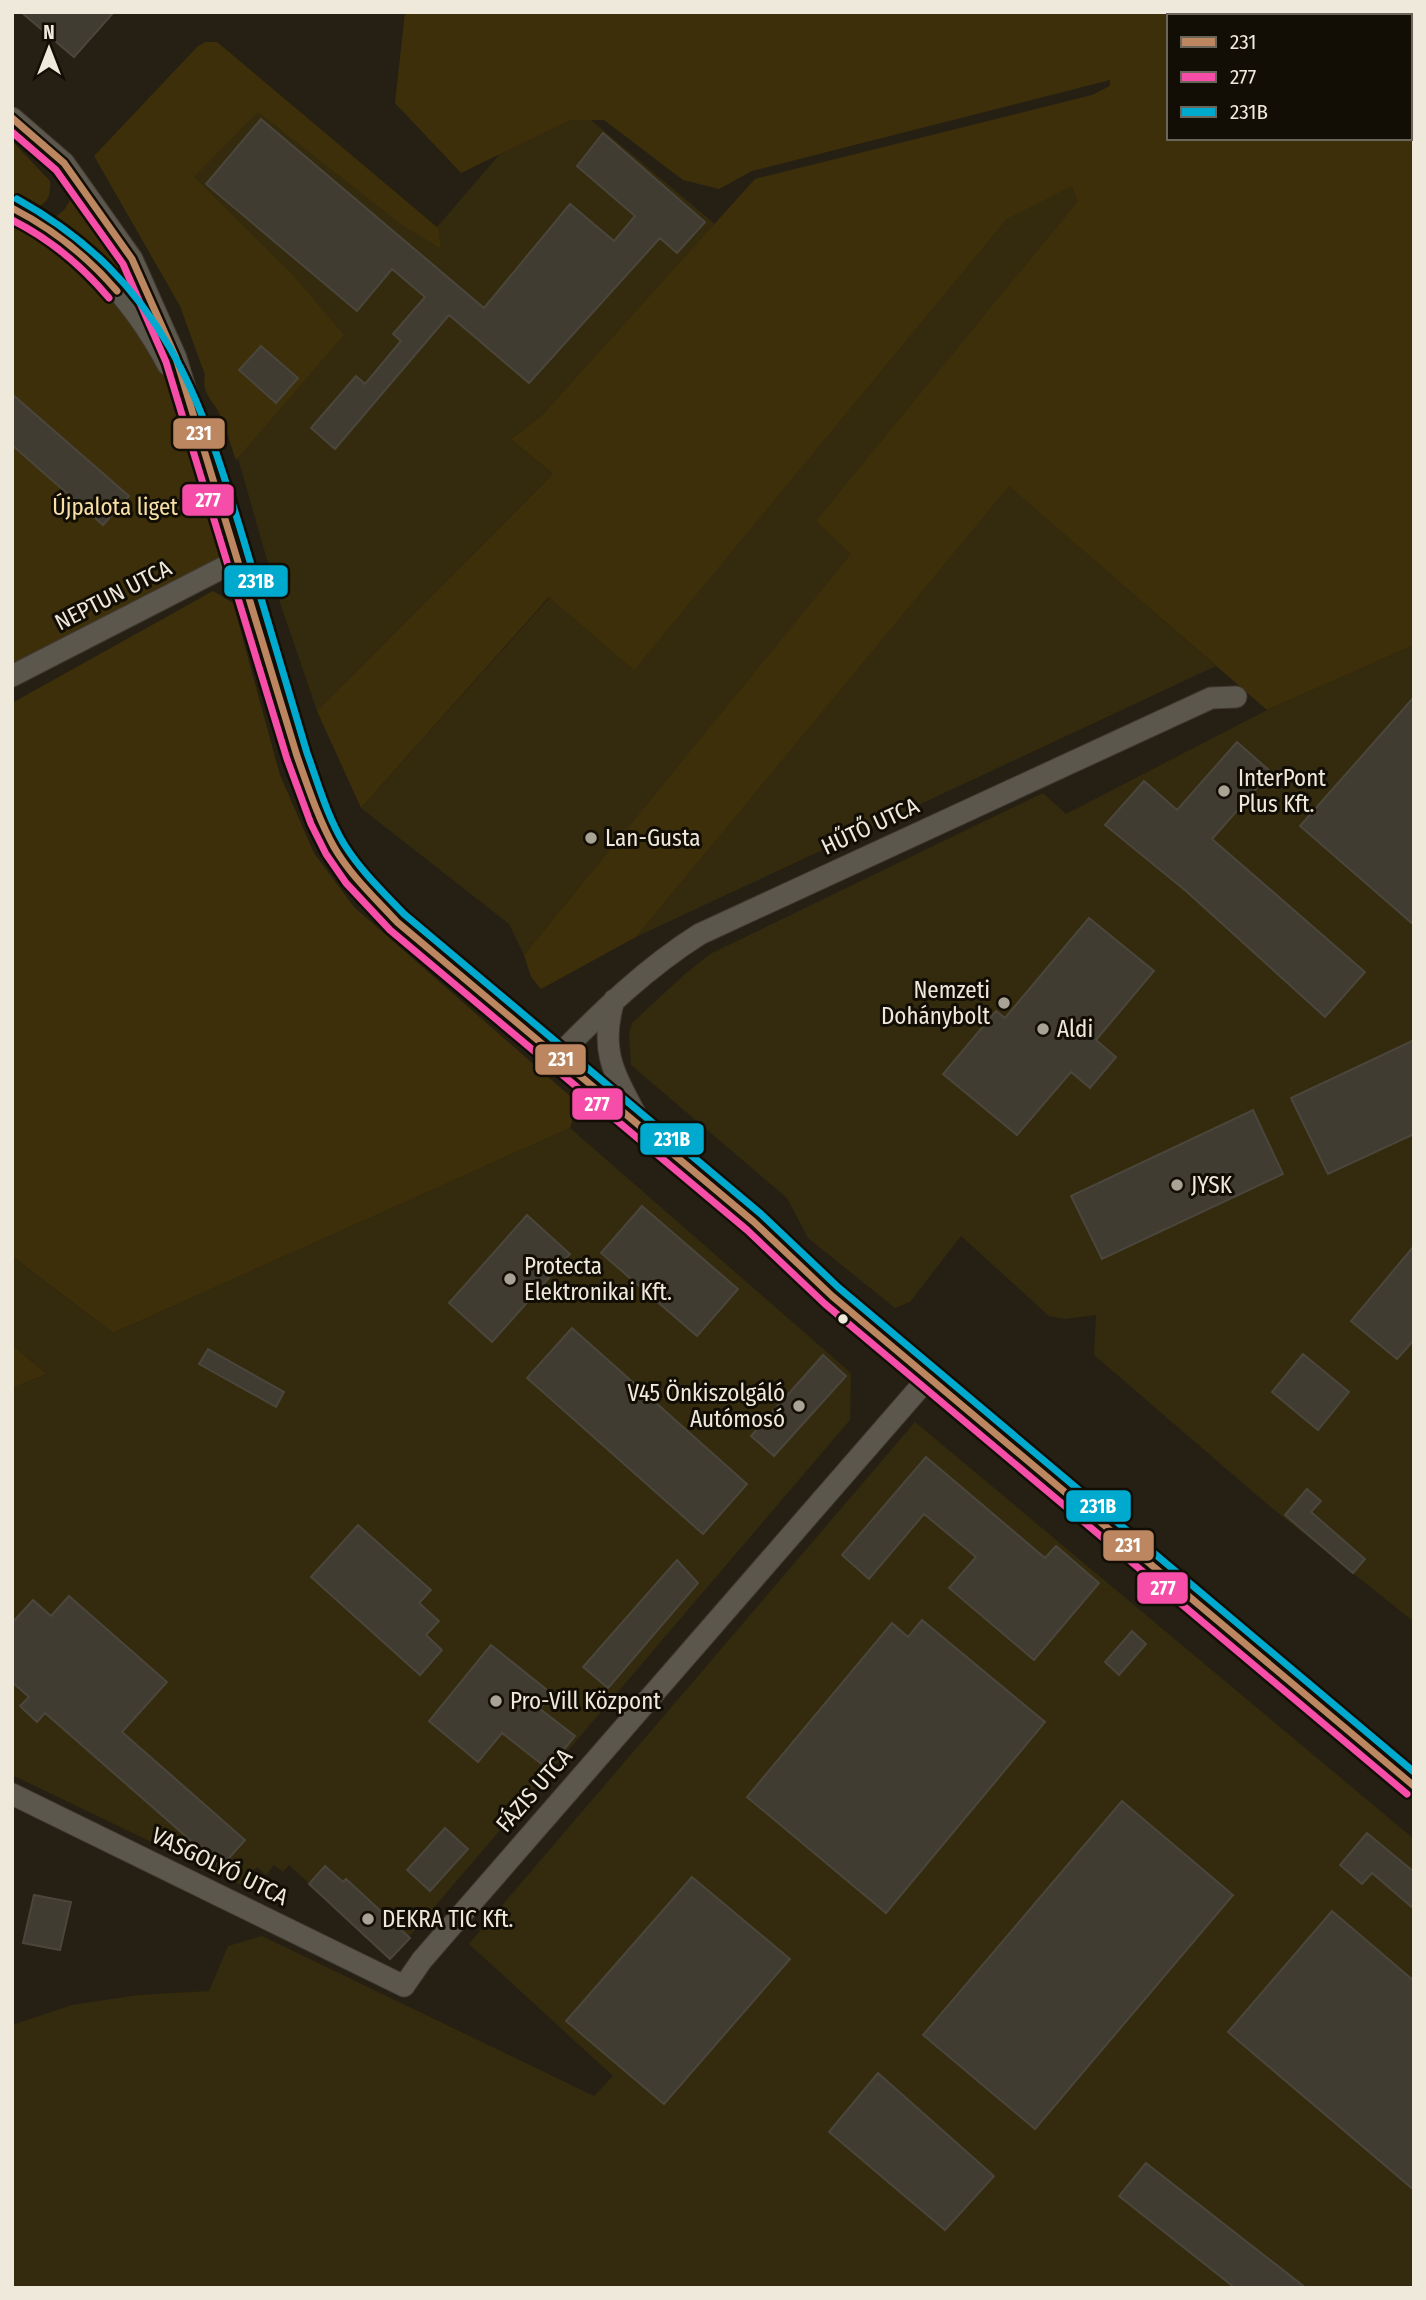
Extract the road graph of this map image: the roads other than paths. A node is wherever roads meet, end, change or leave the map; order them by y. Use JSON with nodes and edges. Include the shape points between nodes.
{"nodes":[{"id":1,"x":12,"y":118,"type":"edge"},
{"id":2,"x":12,"y":208,"type":"edge"},
{"id":3,"x":193,"y":413,"type":"junction"},
{"id":4,"x":238,"y":560,"type":"junction"},
{"id":5,"x":12,"y":676,"type":"edge"},
{"id":6,"x":1236,"y":697,"type":"dead end"},
{"id":7,"x":614,"y":1000,"type":"junction"},
{"id":8,"x":558,"y":1056,"type":"junction"},
{"id":9,"x":643,"y":1128,"type":"junction"},
{"id":10,"x":928,"y":1378,"type":"junction"},
{"id":11,"x":1414,"y":1786,"type":"edge"},
{"id":12,"x":12,"y":1794,"type":"edge"},
{"id":13,"x":404,"y":1986,"type":"joint"}],
"edges":[{"from":1,"to":3,"type":"street","via":[[64,163],[132,259],[162,322]]},
{"from":2,"to":3,"type":"street","via":[[89,259],[114,287],[165,359]]},
{"from":3,"to":4,"type":"street"},
{"from":4,"to":5,"type":"street","name":"NEPTUN UTCA"},
{"from":4,"to":8,"type":"street","via":[[297,756],[335,848],[397,922]]},
{"from":6,"to":7,"type":"street","name":"HŰTŐ UTCA","via":[[1211,698],[721,924],[673,952]]},
{"from":7,"to":8,"type":"street","name":"HŰTŐ UTCA"},
{"from":7,"to":9,"type":"street","via":[[608,1019],[612,1070]]},
{"from":8,"to":9,"type":"street"},
{"from":9,"to":10,"type":"street"},
{"from":10,"to":11,"type":"street"},
{"from":10,"to":13,"type":"street","name":"FÁZIS UTCA","via":[[510,1857]]},
{"from":12,"to":13,"type":"street","name":"VASGOLYÓ UTCA"}]}
